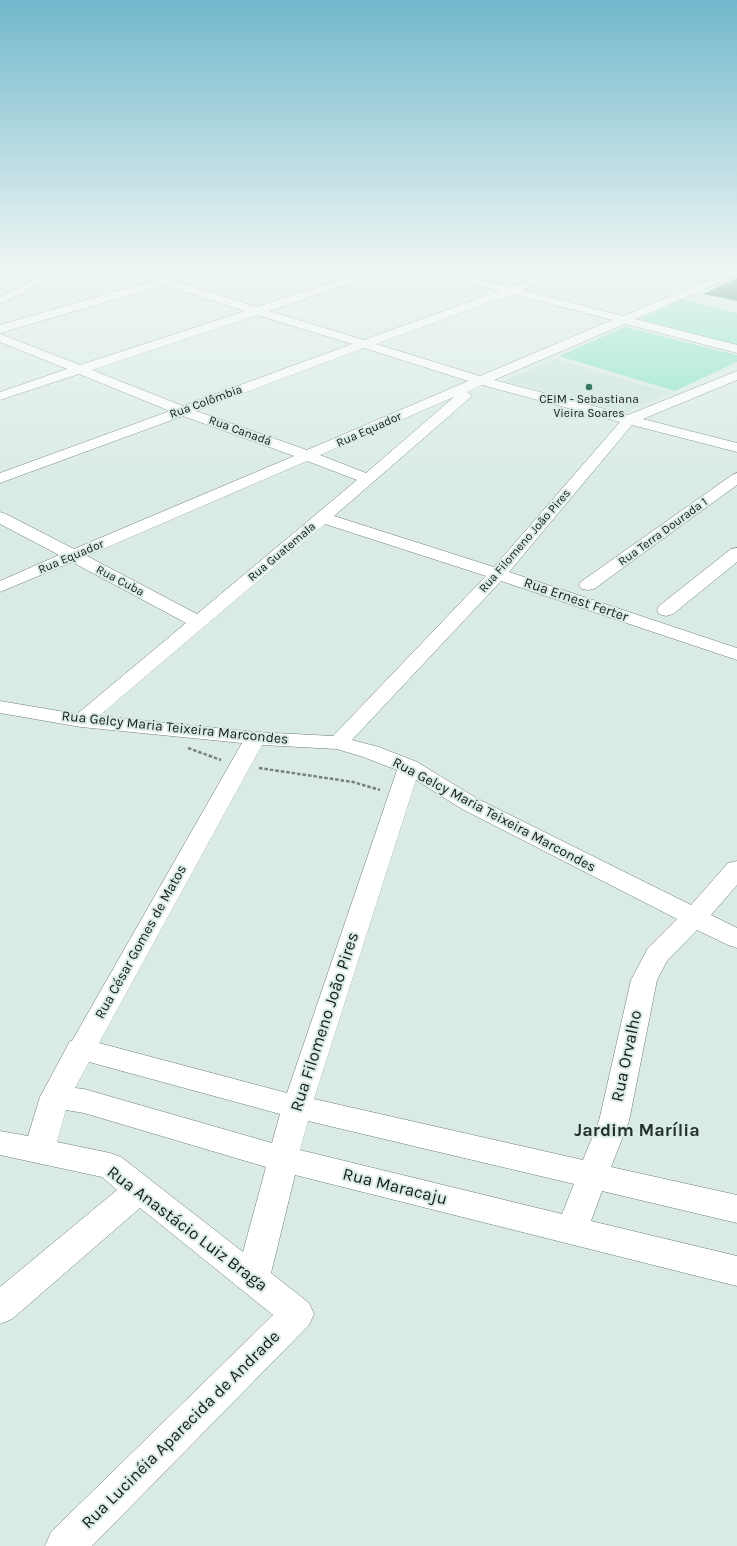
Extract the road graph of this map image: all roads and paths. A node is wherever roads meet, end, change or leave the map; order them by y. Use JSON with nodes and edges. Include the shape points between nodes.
{"nodes":[{"id":1,"x":3,"y":339,"type":"edge"},
{"id":2,"x":171,"y":339,"type":"edge"},
{"id":3,"x":345,"y":339,"type":"edge"},
{"id":4,"x":375,"y":339,"type":"edge"},
{"id":5,"x":580,"y":339,"type":"edge"},
{"id":6,"x":699,"y":339,"type":"edge"},
{"id":7,"x":361,"y":344,"type":"junction"},
{"id":8,"x":737,"y":349,"type":"edge"},
{"id":9,"x":79,"y":370,"type":"junction"},
{"id":10,"x":737,"y":375,"type":"edge"},
{"id":11,"x":481,"y":381,"type":"junction"},
{"id":12,"x":720,"y":383,"type":"junction"},
{"id":13,"x":737,"y":387,"type":"edge"},
{"id":14,"x":0,"y":396,"type":"edge"},
{"id":15,"x":183,"y":411,"type":"junction"},
{"id":16,"x":630,"y":420,"type":"junction"},
{"id":17,"x":737,"y":448,"type":"edge"},
{"id":18,"x":309,"y":456,"type":"junction"},
{"id":19,"x":0,"y":478,"type":"edge"},
{"id":20,"x":737,"y":478,"type":"edge"},
{"id":21,"x":368,"y":479,"type":"junction"},
{"id":22,"x":0,"y":517,"type":"edge"},
{"id":23,"x":323,"y":518,"type":"junction"},
{"id":24,"x":737,"y":553,"type":"edge"},
{"id":25,"x":73,"y":556,"type":"junction"},
{"id":26,"x":498,"y":574,"type":"junction"},
{"id":27,"x":588,"y":585,"type":"dead end"},
{"id":28,"x":0,"y":587,"type":"edge"},
{"id":29,"x":666,"y":610,"type":"dead end"},
{"id":30,"x":198,"y":622,"type":"junction"},
{"id":31,"x":737,"y":654,"type":"edge"},
{"id":32,"x":0,"y":706,"type":"edge"},
{"id":33,"x":81,"y":721,"type":"junction"},
{"id":34,"x":164,"y":728,"type":"junction"},
{"id":35,"x":255,"y":738,"type":"junction"},
{"id":36,"x":338,"y":743,"type":"junction"},
{"id":37,"x":240,"y":766,"type":"junction"},
{"id":38,"x":409,"y":767,"type":"junction"},
{"id":39,"x":400,"y":796,"type":"junction"},
{"id":40,"x":737,"y":869,"type":"edge"},
{"id":41,"x":694,"y":918,"type":"junction"},
{"id":42,"x":737,"y":939,"type":"edge"},
{"id":43,"x":80,"y":1050,"type":"junction"},
{"id":44,"x":55,"y":1097,"type":"junction"},
{"id":45,"x":297,"y":1107,"type":"junction"},
{"id":46,"x":0,"y":1143,"type":"edge"},
{"id":47,"x":39,"y":1151,"type":"junction"},
{"id":48,"x":282,"y":1159,"type":"junction"},
{"id":49,"x":593,"y":1176,"type":"junction"},
{"id":50,"x":140,"y":1189,"type":"junction"},
{"id":51,"x":737,"y":1209,"type":"edge"},
{"id":52,"x":571,"y":1230,"type":"junction"},
{"id":53,"x":737,"y":1270,"type":"edge"},
{"id":54,"x":253,"y":1279,"type":"junction"},
{"id":55,"x":0,"y":1308,"type":"edge"},
{"id":56,"x":297,"y":1314,"type":"joint"},
{"id":57,"x":65,"y":1546,"type":"edge"}],
"edges":[{"from":1,"to":9,"type":"street","name":"Rua Canadá"},
{"from":2,"to":9,"type":"street"},
{"from":3,"to":7,"type":"street"},
{"from":4,"to":7,"type":"street","name":"Rua Colômbia"},
{"from":5,"to":11,"type":"street","name":"Rua Equador"},
{"from":6,"to":8,"type":"street"},
{"from":7,"to":11,"type":"street"},
{"from":7,"to":15,"type":"street","name":"Rua Colômbia"},
{"from":9,"to":14,"type":"street"},
{"from":9,"to":15,"type":"street","name":"Rua Canadá"},
{"from":10,"to":12,"type":"street","name":"Rua Filomeno João Pires"},
{"from":11,"to":16,"type":"street"},
{"from":11,"to":18,"type":"street","name":"Rua Equador"},
{"from":11,"to":21,"type":"street","name":"Rua Guatemala"},
{"from":12,"to":13,"type":"street"},
{"from":12,"to":16,"type":"street","name":"Rua Filomeno João Pires"},
{"from":15,"to":18,"type":"street","name":"Rua Canadá"},
{"from":15,"to":19,"type":"street","name":"Rua Colômbia"},
{"from":16,"to":17,"type":"street"},
{"from":16,"to":26,"type":"street","name":"Rua Filomeno João Pires"},
{"from":18,"to":21,"type":"street","name":"Rua Canadá"},
{"from":18,"to":25,"type":"street","name":"Rua Equador"},
{"from":20,"to":27,"type":"street","name":"Rua Terra Dourada 1"},
{"from":21,"to":23,"type":"street","name":"Rua Guatemala"},
{"from":22,"to":25,"type":"street","name":"Rua Cuba"},
{"from":23,"to":26,"type":"street","name":"Rua Ernest Ferter"},
{"from":23,"to":30,"type":"street","name":"Rua Guatemala"},
{"from":24,"to":29,"type":"street"},
{"from":25,"to":28,"type":"street","name":"Rua Equador"},
{"from":25,"to":30,"type":"street","name":"Rua Cuba"},
{"from":26,"to":31,"type":"street","name":"Rua Ernest Ferter"},
{"from":26,"to":36,"type":"street","name":"Rua Filomeno João Pires"},
{"from":30,"to":33,"type":"street","name":"Rua Guatemala"},
{"from":32,"to":33,"type":"street","name":"Rua Gelcy Maria Teixeira Marcondes"},
{"from":33,"to":34,"type":"street","name":"Rua Gelcy Maria Teixeira Marcondes"},
{"from":34,"to":35,"type":"street","name":"Rua Gelcy Maria Teixeira Marcondes"},
{"from":34,"to":37,"type":"path","via":[[190,749]]},
{"from":35,"to":36,"type":"street","name":"Rua Gelcy Maria Teixeira Marcondes"},
{"from":35,"to":37,"type":"street","name":"Rua César Gomes de Matos"},
{"from":36,"to":38,"type":"street","name":"Rua Gelcy Maria Teixeira Marcondes","via":[[371,752]]},
{"from":37,"to":39,"type":"path","via":[[353,782]]},
{"from":37,"to":43,"type":"street","name":"Rua César Gomes de Matos"},
{"from":38,"to":39,"type":"street","name":"Rua Filomeno João Pires"},
{"from":38,"to":41,"type":"street","name":"Rua Gelcy Maria Teixeira Marcondes","via":[[470,804]]},
{"from":39,"to":45,"type":"street","name":"Rua Filomeno João Pires"},
{"from":40,"to":41,"type":"street","name":"Rua Orvalho"},
{"from":41,"to":42,"type":"street","name":"Rua Gelcy Maria Teixeira Marcondes"},
{"from":41,"to":49,"type":"street","name":"Rua Orvalho","via":[[657,955],[644,980],[614,1120]]},
{"from":43,"to":44,"type":"street","name":"Rua César Gomes de Matos"},
{"from":43,"to":45,"type":"street"},
{"from":44,"to":47,"type":"street","name":"Rua César Gomes de Matos"},
{"from":44,"to":48,"type":"street","name":"Rua Maracaju","via":[[84,1101]]},
{"from":45,"to":48,"type":"street","name":"Rua Filomeno João Pires"},
{"from":45,"to":49,"type":"street"},
{"from":46,"to":47,"type":"street","name":"Rua Anastácio Luiz Braga"},
{"from":47,"to":50,"type":"street","name":"Rua Anastácio Luiz Braga","via":[[110,1166]]},
{"from":48,"to":52,"type":"street","name":"Rua Maracaju"},
{"from":48,"to":54,"type":"street","name":"Rua Filomeno João Pires"},
{"from":49,"to":51,"type":"street"},
{"from":49,"to":52,"type":"street","name":"Rua Orvalho"},
{"from":50,"to":54,"type":"street","name":"Rua Anastácio Luiz Braga"},
{"from":50,"to":55,"type":"street"},
{"from":52,"to":53,"type":"street","name":"Rua Maracaju"},
{"from":54,"to":56,"type":"street","name":"Rua Anastácio Luiz Braga"},
{"from":56,"to":57,"type":"street","name":"Rua Lucinéia Aparecida de Andrade"}]}
